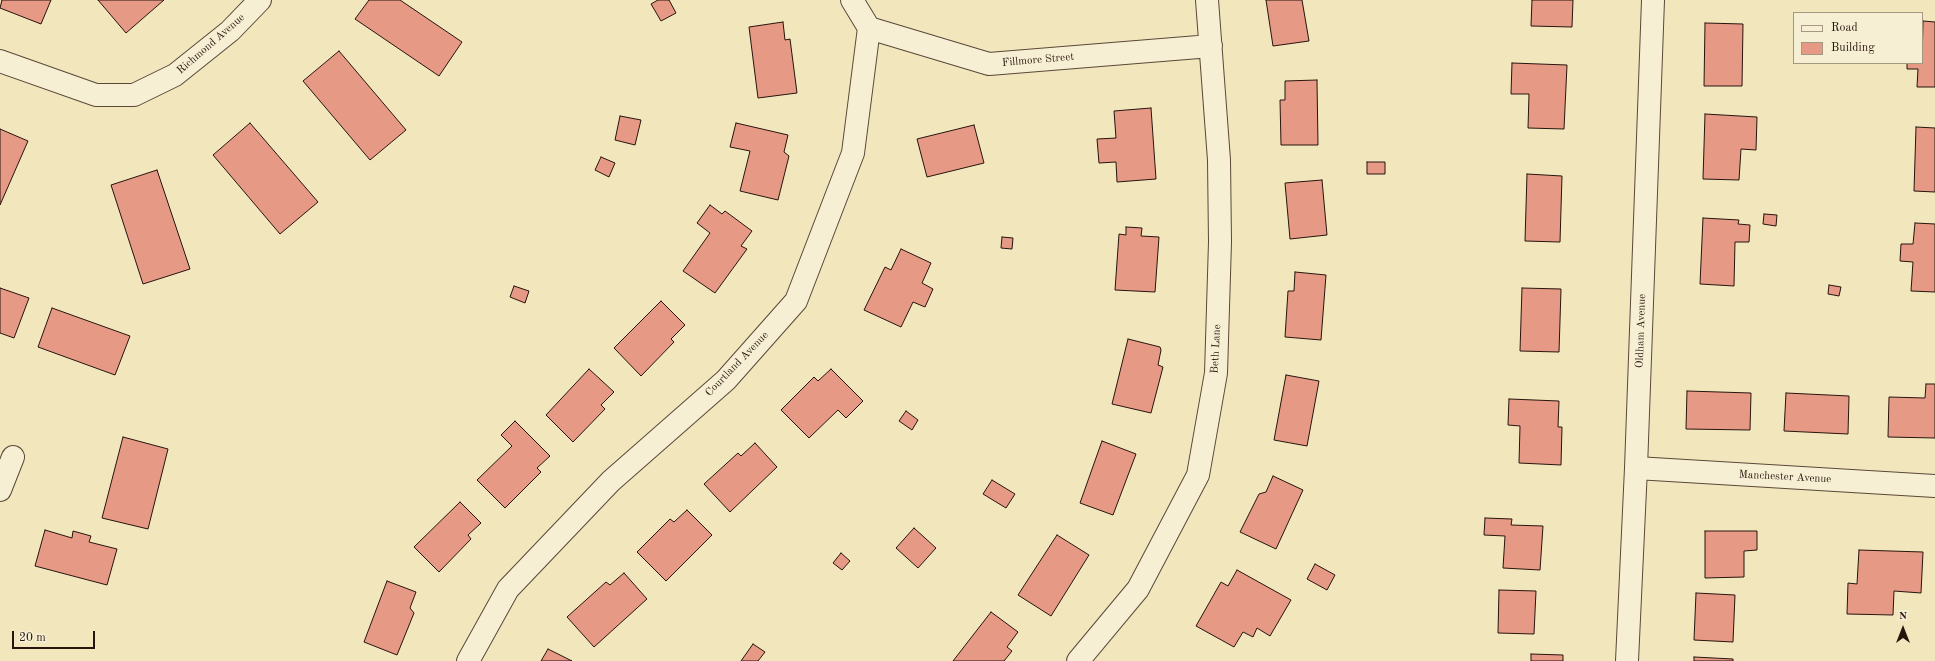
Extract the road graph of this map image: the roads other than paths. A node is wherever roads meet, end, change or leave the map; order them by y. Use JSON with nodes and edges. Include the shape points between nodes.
{"nodes":[{"id":1,"x":260,"y":0,"type":"edge"},
{"id":2,"x":852,"y":0,"type":"edge"},
{"id":3,"x":1207,"y":0,"type":"edge"},
{"id":4,"x":1653,"y":0,"type":"edge"},
{"id":5,"x":869,"y":28,"type":"junction"},
{"id":6,"x":1212,"y":46,"type":"junction"},
{"id":7,"x":0,"y":61,"type":"edge"},
{"id":8,"x":13,"y":457,"type":"dead end"},
{"id":9,"x":1636,"y":468,"type":"junction"},
{"id":10,"x":1935,"y":486,"type":"edge"},
{"id":11,"x":0,"y":490,"type":"edge"},
{"id":12,"x":468,"y":661,"type":"edge"},
{"id":13,"x":1078,"y":661,"type":"edge"},
{"id":14,"x":1627,"y":661,"type":"edge"}],
"edges":[{"from":1,"to":7,"type":"street","name":"Richmond Avenue","via":[[230,30],[175,74],[134,95],[96,95]]},
{"from":2,"to":5,"type":"street"},
{"from":3,"to":6,"type":"street","name":"Beth Lane"},
{"from":4,"to":9,"type":"street","name":"Oldham Avenue"},
{"from":5,"to":6,"type":"street","name":"Fillmore Street","via":[[989,64]]},
{"from":5,"to":12,"type":"street","name":"Courtland Avenue","via":[[853,153],[796,301],[726,380],[611,480],[508,588]]},
{"from":6,"to":13,"type":"street","name":"Beth Lane","via":[[1219,160],[1220,266],[1216,374],[1198,475],[1138,590]]},
{"from":8,"to":11,"type":"street"},
{"from":9,"to":10,"type":"street","name":"Manchester Avenue"},
{"from":9,"to":14,"type":"street","name":"Oldham Avenue"}]}
